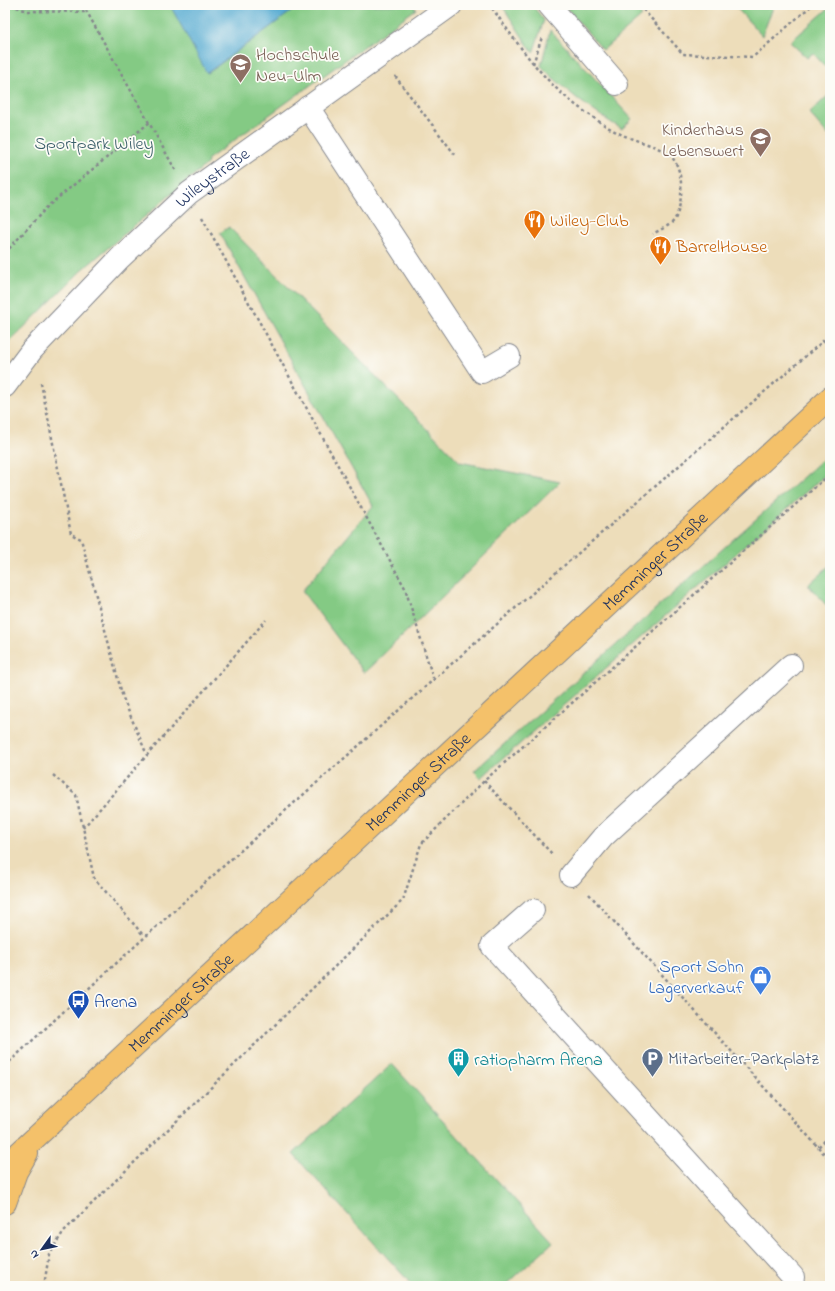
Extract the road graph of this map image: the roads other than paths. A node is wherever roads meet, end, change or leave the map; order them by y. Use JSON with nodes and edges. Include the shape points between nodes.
{"nodes":[{"id":1,"x":549,"y":5,"type":"edge"},
{"id":2,"x":448,"y":6,"type":"edge"},
{"id":3,"x":617,"y":84,"type":"dead end"},
{"id":4,"x":308,"y":108,"type":"junction"},
{"id":5,"x":509,"y":356,"type":"dead end"},
{"id":6,"x":5,"y":386,"type":"edge"},
{"id":7,"x":830,"y":398,"type":"edge"},
{"id":8,"x":791,"y":665,"type":"dead end"},
{"id":9,"x":571,"y":875,"type":"road end"},
{"id":10,"x":533,"y":910,"type":"dead end"},
{"id":11,"x":38,"y":1135,"type":"junction"},
{"id":12,"x":5,"y":1166,"type":"edge"},
{"id":13,"x":5,"y":1203,"type":"edge"},
{"id":14,"x":793,"y":1277,"type":"dead end"}],
"edges":[{"from":1,"to":3,"type":"street"},
{"from":2,"to":4,"type":"street","name":"Wileystraße"},
{"from":4,"to":5,"type":"street","via":[[482,372]]},
{"from":4,"to":6,"type":"street","name":"Wileystraße","via":[[189,194],[120,258],[32,350]]},
{"from":7,"to":11,"type":"main road","name":"Memminger Straße"},
{"from":8,"to":9,"type":"street","via":[[603,837]]},
{"from":10,"to":14,"type":"street","via":[[492,946]]},
{"from":11,"to":12,"type":"main road","name":"Memminger Straße"},
{"from":11,"to":13,"type":"main road","via":[[16,1172]]}]}
